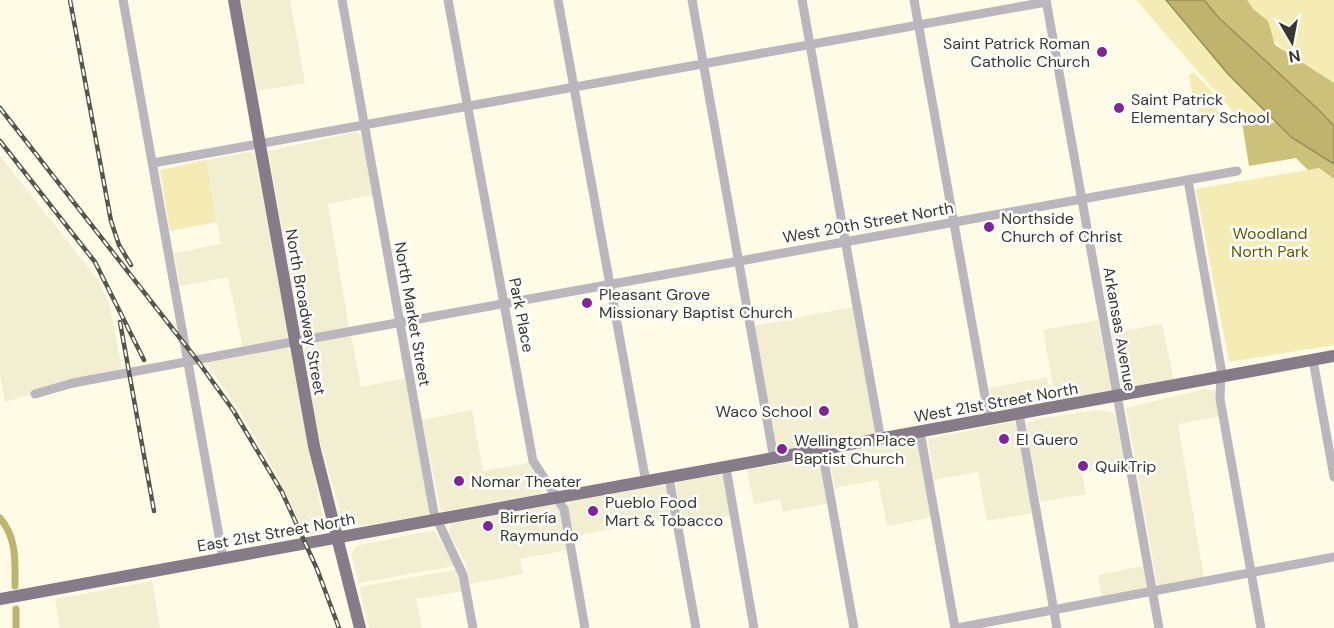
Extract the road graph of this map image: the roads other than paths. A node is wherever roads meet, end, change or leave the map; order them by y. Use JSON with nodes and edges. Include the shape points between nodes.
{"nodes":[{"id":1,"x":123,"y":0,"type":"edge"},
{"id":2,"x":234,"y":0,"type":"edge"},
{"id":3,"x":342,"y":0,"type":"edge"},
{"id":4,"x":448,"y":0,"type":"edge"},
{"id":5,"x":558,"y":0,"type":"edge"},
{"id":6,"x":692,"y":0,"type":"edge"},
{"id":7,"x":802,"y":0,"type":"edge"},
{"id":8,"x":914,"y":0,"type":"edge"},
{"id":9,"x":1046,"y":1,"type":"edge"},
{"id":10,"x":919,"y":25,"type":"junction"},
{"id":11,"x":810,"y":45,"type":"junction"},
{"id":12,"x":704,"y":64,"type":"junction"},
{"id":13,"x":574,"y":88,"type":"junction"},
{"id":14,"x":467,"y":108,"type":"junction"},
{"id":15,"x":364,"y":126,"type":"junction"},
{"id":16,"x":259,"y":145,"type":"junction"},
{"id":17,"x":153,"y":163,"type":"junction"},
{"id":18,"x":1237,"y":171,"type":"dead end"},
{"id":19,"x":1188,"y":180,"type":"junction"},
{"id":20,"x":1082,"y":199,"type":"junction"},
{"id":21,"x":954,"y":222,"type":"junction"},
{"id":22,"x":844,"y":242,"type":"junction"},
{"id":23,"x":739,"y":261,"type":"junction"},
{"id":24,"x":610,"y":284,"type":"junction"},
{"id":25,"x":504,"y":303,"type":"junction"},
{"id":26,"x":400,"y":322,"type":"junction"},
{"id":27,"x":295,"y":341,"type":"junction"},
{"id":28,"x":1334,"y":356,"type":"edge"},
{"id":29,"x":1313,"y":360,"type":"junction"},
{"id":30,"x":189,"y":361,"type":"junction"},
{"id":31,"x":1221,"y":377,"type":"junction"},
{"id":32,"x":35,"y":394,"type":"dead end"},
{"id":33,"x":1117,"y":396,"type":"junction"},
{"id":34,"x":1019,"y":414,"type":"junction"},
{"id":35,"x":989,"y":419,"type":"junction"},
{"id":36,"x":920,"y":432,"type":"junction"},
{"id":37,"x":881,"y":440,"type":"junction"},
{"id":38,"x":822,"y":450,"type":"junction"},
{"id":39,"x":774,"y":459,"type":"junction"},
{"id":40,"x":726,"y":468,"type":"junction"},
{"id":41,"x":1334,"y":477,"type":"edge"},
{"id":42,"x":669,"y":478,"type":"junction"},
{"id":43,"x":646,"y":482,"type":"junction"},
{"id":44,"x":557,"y":498,"type":"junction"},
{"id":45,"x":436,"y":519,"type":"junction"},
{"id":46,"x":337,"y":538,"type":"junction"},
{"id":47,"x":1334,"y":557,"type":"edge"},
{"id":48,"x":223,"y":558,"type":"junction"},
{"id":49,"x":1251,"y":573,"type":"junction"},
{"id":50,"x":1152,"y":592,"type":"junction"},
{"id":51,"x":0,"y":599,"type":"edge"},
{"id":52,"x":1054,"y":610,"type":"junction"},
{"id":53,"x":360,"y":628,"type":"edge"},
{"id":54,"x":473,"y":628,"type":"edge"},
{"id":55,"x":585,"y":628,"type":"edge"},
{"id":56,"x":696,"y":628,"type":"edge"},
{"id":57,"x":754,"y":628,"type":"edge"},
{"id":58,"x":854,"y":628,"type":"edge"},
{"id":59,"x":956,"y":628,"type":"edge"},
{"id":60,"x":1057,"y":628,"type":"edge"},
{"id":61,"x":1159,"y":628,"type":"edge"},
{"id":62,"x":1261,"y":628,"type":"edge"}],
"edges":[{"from":1,"to":17,"type":"street"},
{"from":2,"to":16,"type":"main road","name":"North Broadway Street"},
{"from":3,"to":15,"type":"street","name":"North Market Street"},
{"from":4,"to":14,"type":"street","name":"Park Place"},
{"from":5,"to":13,"type":"street"},
{"from":6,"to":12,"type":"street"},
{"from":7,"to":11,"type":"street"},
{"from":8,"to":10,"type":"street"},
{"from":9,"to":10,"type":"street"},
{"from":9,"to":20,"type":"street","name":"Arkansas Avenue"},
{"from":10,"to":11,"type":"street"},
{"from":10,"to":21,"type":"street"},
{"from":11,"to":12,"type":"street"},
{"from":11,"to":22,"type":"street"},
{"from":12,"to":13,"type":"street"},
{"from":12,"to":23,"type":"street"},
{"from":13,"to":14,"type":"street"},
{"from":13,"to":24,"type":"street"},
{"from":14,"to":15,"type":"street"},
{"from":14,"to":25,"type":"street","name":"Park Place"},
{"from":15,"to":16,"type":"street"},
{"from":15,"to":26,"type":"street","name":"North Market Street"},
{"from":16,"to":17,"type":"street"},
{"from":16,"to":27,"type":"main road","name":"North Broadway Street"},
{"from":17,"to":30,"type":"street"},
{"from":18,"to":19,"type":"street","name":"West 20th Street North"},
{"from":19,"to":20,"type":"street","name":"West 20th Street North"},
{"from":19,"to":31,"type":"street"},
{"from":20,"to":21,"type":"street","name":"West 20th Street North"},
{"from":20,"to":33,"type":"street","name":"Arkansas Avenue"},
{"from":21,"to":22,"type":"street","name":"West 20th Street North"},
{"from":21,"to":35,"type":"street"},
{"from":22,"to":23,"type":"street","name":"West 20th Street North"},
{"from":22,"to":37,"type":"street"},
{"from":23,"to":24,"type":"street","name":"West 20th Street North"},
{"from":23,"to":39,"type":"street"},
{"from":24,"to":25,"type":"street","name":"West 20th Street North"},
{"from":24,"to":43,"type":"street"},
{"from":25,"to":26,"type":"street","name":"West 20th Street North"},
{"from":25,"to":44,"type":"street","name":"Park Place","via":[[533,460]]},
{"from":26,"to":27,"type":"street","name":"West 20th Street North"},
{"from":26,"to":45,"type":"street","name":"North Market Street"},
{"from":27,"to":30,"type":"street","name":"West 20th Street North"},
{"from":27,"to":46,"type":"main road","name":"North Broadway Street","via":[[314,446]]},
{"from":28,"to":29,"type":"main road","name":"West 21st Street North"},
{"from":29,"to":31,"type":"main road","name":"West 21st Street North"},
{"from":29,"to":41,"type":"street"},
{"from":30,"to":32,"type":"street","name":"West 20th Street North"},
{"from":30,"to":48,"type":"street"},
{"from":31,"to":33,"type":"main road","name":"West 21st Street North"},
{"from":31,"to":49,"type":"street","via":[[1220,399]]},
{"from":33,"to":34,"type":"main road","name":"West 21st Street North"},
{"from":33,"to":50,"type":"street","name":"Arkansas Avenue"},
{"from":34,"to":35,"type":"main road","name":"West 21st Street North"},
{"from":34,"to":52,"type":"street"},
{"from":35,"to":36,"type":"main road","name":"West 21st Street North"},
{"from":36,"to":37,"type":"main road","name":"West 21st Street North"},
{"from":36,"to":59,"type":"street"},
{"from":37,"to":38,"type":"main road","name":"West 21st Street North"},
{"from":38,"to":39,"type":"main road","name":"West 21st Street North"},
{"from":38,"to":58,"type":"street"},
{"from":39,"to":40,"type":"main road","name":"West 21st Street North"},
{"from":40,"to":42,"type":"main road","name":"West 21st Street North"},
{"from":40,"to":57,"type":"street"},
{"from":42,"to":43,"type":"main road","name":"West 21st Street North"},
{"from":42,"to":56,"type":"street"},
{"from":43,"to":44,"type":"main road","name":"West 21st Street North"},
{"from":44,"to":45,"type":"main road","name":"East 21st Street North"},
{"from":44,"to":55,"type":"street","name":"Park Place","via":[[564,509]]},
{"from":45,"to":46,"type":"main road","name":"East 21st Street North"},
{"from":45,"to":54,"type":"street","name":"North Market Street","via":[[464,575]]},
{"from":46,"to":48,"type":"main road","name":"East 21st Street North"},
{"from":46,"to":53,"type":"main road","name":"North Broadway Street"},
{"from":47,"to":49,"type":"street"},
{"from":48,"to":51,"type":"main road","name":"East 21st Street North"},
{"from":49,"to":50,"type":"street"},
{"from":49,"to":62,"type":"street"},
{"from":50,"to":52,"type":"street"},
{"from":50,"to":61,"type":"street","name":"Arkansas Avenue"},
{"from":52,"to":59,"type":"street"},
{"from":52,"to":60,"type":"street"}]}
